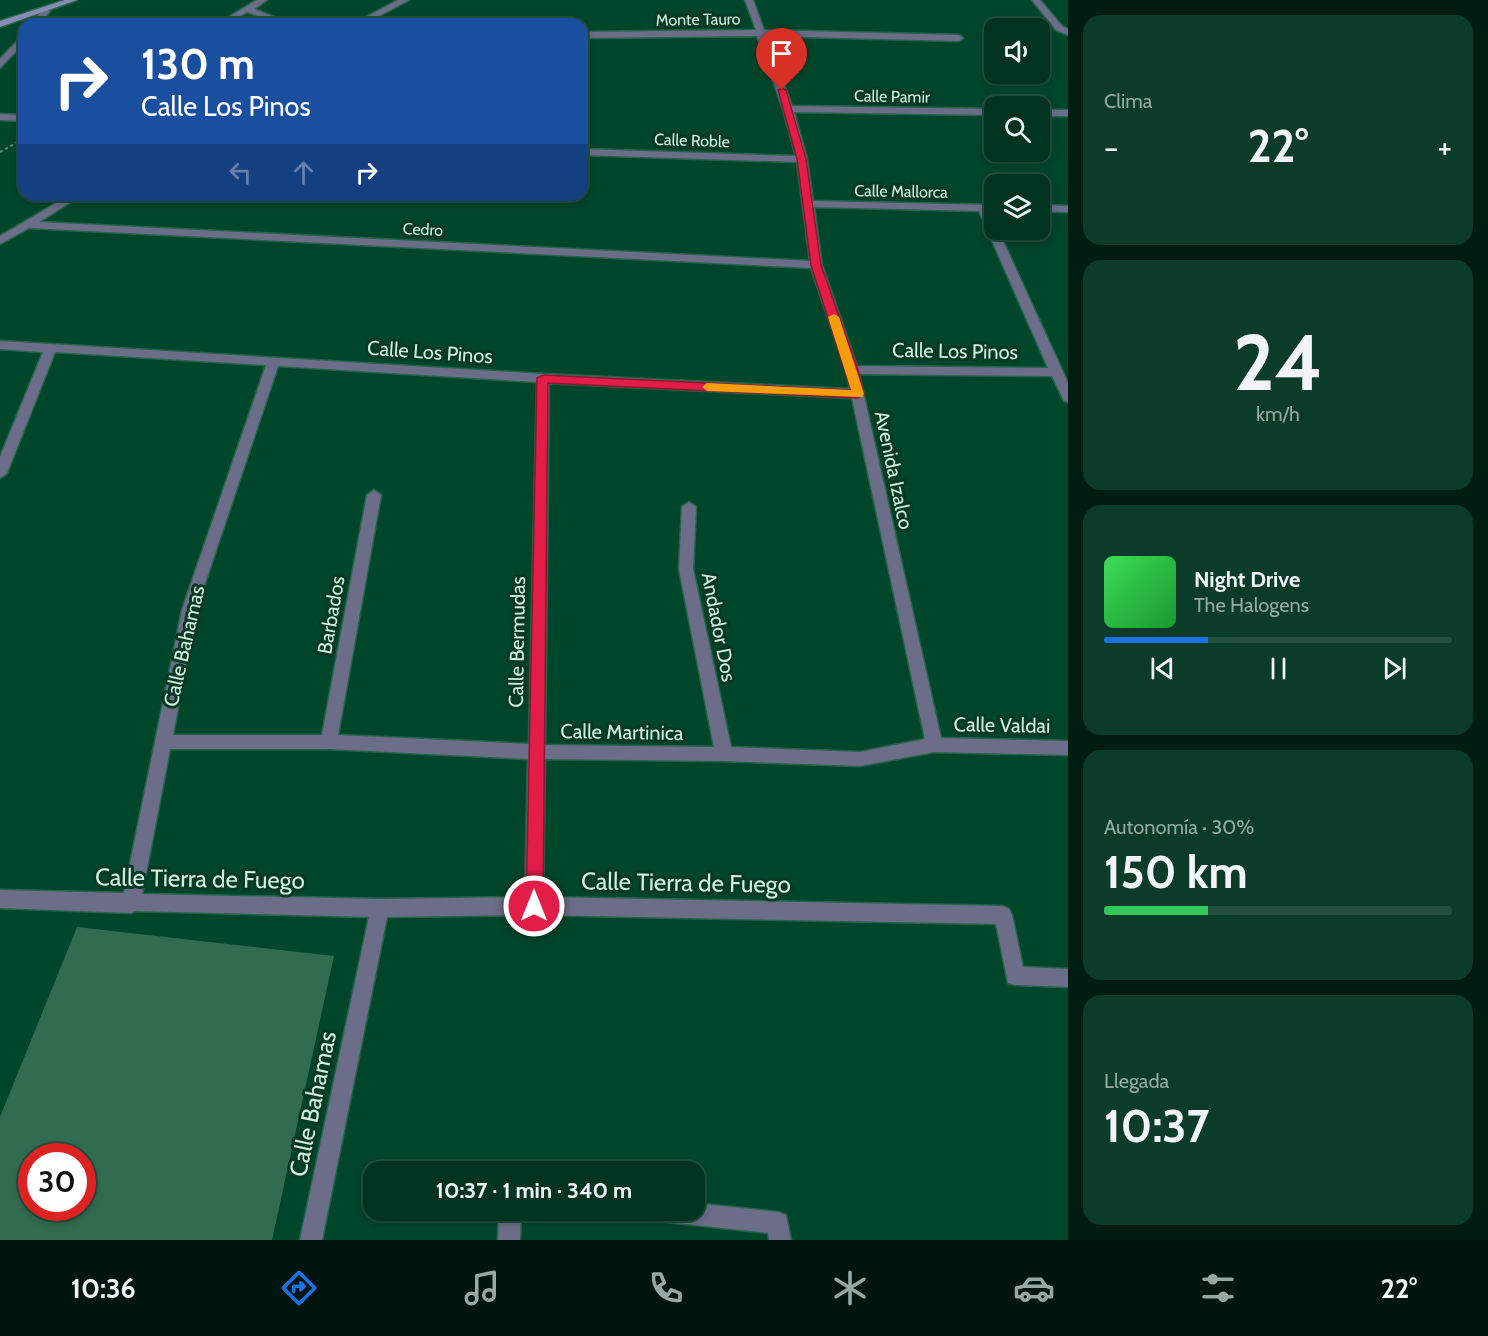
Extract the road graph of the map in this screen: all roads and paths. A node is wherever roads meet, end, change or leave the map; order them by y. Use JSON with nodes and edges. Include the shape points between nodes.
{"nodes":[{"id":1,"x":73,"y":0,"type":"edge"},
{"id":2,"x":263,"y":0,"type":"edge"},
{"id":3,"x":405,"y":0,"type":"edge"},
{"id":4,"x":749,"y":0,"type":"edge"},
{"id":5,"x":1036,"y":0,"type":"edge"},
{"id":6,"x":246,"y":9,"type":"junction"},
{"id":7,"x":46,"y":11,"type":"junction"},
{"id":8,"x":21,"y":18,"type":"edge"},
{"id":9,"x":40,"y":18,"type":"edge"},
{"id":10,"x":231,"y":18,"type":"edge"},
{"id":11,"x":271,"y":18,"type":"edge"},
{"id":12,"x":369,"y":18,"type":"edge"},
{"id":13,"x":18,"y":19,"type":"edge"},
{"id":14,"x":0,"y":24,"type":"edge"},
{"id":15,"x":1068,"y":32,"type":"edge"},
{"id":16,"x":762,"y":33,"type":"junction"},
{"id":17,"x":588,"y":35,"type":"edge"},
{"id":18,"x":959,"y":38,"type":"dead end"},
{"id":19,"x":18,"y":44,"type":"edge"},
{"id":20,"x":0,"y":65,"type":"edge"},
{"id":21,"x":788,"y":109,"type":"junction"},
{"id":22,"x":984,"y":112,"type":"edge"},
{"id":23,"x":1050,"y":113,"type":"edge"},
{"id":24,"x":1068,"y":113,"type":"edge"},
{"id":25,"x":0,"y":117,"type":"edge"},
{"id":26,"x":18,"y":118,"type":"edge"},
{"id":27,"x":18,"y":142,"type":"edge"},
{"id":28,"x":0,"y":152,"type":"edge"},
{"id":29,"x":588,"y":152,"type":"edge"},
{"id":30,"x":802,"y":159,"type":"junction"},
{"id":31,"x":66,"y":201,"type":"edge"},
{"id":32,"x":807,"y":204,"type":"junction"},
{"id":33,"x":984,"y":208,"type":"edge"},
{"id":34,"x":1050,"y":208,"type":"edge"},
{"id":35,"x":1068,"y":209,"type":"edge"},
{"id":36,"x":28,"y":225,"type":"junction"},
{"id":37,"x":1002,"y":240,"type":"edge"},
{"id":38,"x":0,"y":241,"type":"edge"},
{"id":39,"x":816,"y":265,"type":"junction"},
{"id":40,"x":0,"y":345,"type":"edge"},
{"id":41,"x":51,"y":348,"type":"junction"},
{"id":42,"x":274,"y":362,"type":"junction"},
{"id":43,"x":852,"y":370,"type":"junction"},
{"id":44,"x":1058,"y":372,"type":"junction"},
{"id":45,"x":543,"y":378,"type":"junction"},
{"id":46,"x":858,"y":394,"type":"junction"},
{"id":47,"x":1068,"y":398,"type":"edge"},
{"id":48,"x":0,"y":473,"type":"edge"},
{"id":49,"x":374,"y":495,"type":"dead end"},
{"id":50,"x":689,"y":507,"type":"dead end"},
{"id":51,"x":163,"y":742,"type":"junction"},
{"id":52,"x":329,"y":742,"type":"junction"},
{"id":53,"x":934,"y":745,"type":"junction"},
{"id":54,"x":1068,"y":748,"type":"edge"},
{"id":55,"x":536,"y":752,"type":"junction"},
{"id":56,"x":724,"y":754,"type":"junction"},
{"id":57,"x":0,"y":899,"type":"edge"},
{"id":58,"x":131,"y":904,"type":"junction"},
{"id":59,"x":534,"y":906,"type":"junction"},
{"id":60,"x":380,"y":908,"type":"junction"},
{"id":61,"x":1068,"y":978,"type":"edge"},
{"id":62,"x":705,"y":1219,"type":"edge"},
{"id":63,"x":510,"y":1221,"type":"edge"},
{"id":64,"x":779,"y":1232,"type":"edge"},
{"id":65,"x":311,"y":1240,"type":"edge"},
{"id":66,"x":509,"y":1240,"type":"edge"}],
"edges":[{"from":1,"to":7,"type":"main road"},
{"from":2,"to":6,"type":"street"},
{"from":3,"to":12,"type":"street"},
{"from":4,"to":16,"type":"street","name":"Avenida Izalco"},
{"from":5,"to":15,"type":"street","via":[[1059,28]]},
{"from":6,"to":10,"type":"street"},
{"from":6,"to":11,"type":"street"},
{"from":7,"to":8,"type":"main road"},
{"from":7,"to":9,"type":"street"},
{"from":13,"to":14,"type":"main road"},
{"from":16,"to":17,"type":"street","name":"Monte Tauro"},
{"from":16,"to":18,"type":"street","name":"Monte Tauro"},
{"from":16,"to":21,"type":"street","name":"Avenida Izalco"},
{"from":19,"to":20,"type":"street"},
{"from":21,"to":22,"type":"street","name":"Calle Pamir"},
{"from":21,"to":30,"type":"street","name":"Avenida Izalco"},
{"from":23,"to":24,"type":"street"},
{"from":25,"to":26,"type":"street"},
{"from":27,"to":28,"type":"path"},
{"from":29,"to":30,"type":"street","name":"Calle Roble"},
{"from":30,"to":32,"type":"street","name":"Avenida Izalco"},
{"from":31,"to":36,"type":"street"},
{"from":32,"to":33,"type":"street","name":"Calle Mallorca"},
{"from":32,"to":39,"type":"street","name":"Avenida Izalco"},
{"from":34,"to":35,"type":"street"},
{"from":36,"to":38,"type":"street"},
{"from":36,"to":39,"type":"street","name":"Cedro"},
{"from":37,"to":44,"type":"street"},
{"from":39,"to":43,"type":"street","name":"Avenida Izalco"},
{"from":40,"to":41,"type":"street","name":"Calle Los Pinos"},
{"from":41,"to":42,"type":"street","name":"Calle Los Pinos"},
{"from":41,"to":48,"type":"street"},
{"from":42,"to":45,"type":"street","name":"Calle Los Pinos"},
{"from":42,"to":51,"type":"street","name":"Calle Bahamas","via":[[189,610]]},
{"from":43,"to":44,"type":"street","name":"Calle Los Pinos"},
{"from":43,"to":46,"type":"street","name":"Avenida Izalco"},
{"from":44,"to":47,"type":"street"},
{"from":45,"to":46,"type":"street","name":"Calle Los Pinos"},
{"from":45,"to":55,"type":"street","name":"Calle Bermudas"},
{"from":46,"to":53,"type":"street","name":"Avenida Izalco"},
{"from":49,"to":52,"type":"street","name":"Barbados"},
{"from":50,"to":56,"type":"street","name":"Andador Dos","via":[[686,569]]},
{"from":51,"to":52,"type":"street","name":"Calle Martinica"},
{"from":51,"to":58,"type":"street","name":"Calle Bahamas"},
{"from":52,"to":55,"type":"street","name":"Calle Martinica"},
{"from":53,"to":54,"type":"street","name":"Calle Valdai"},
{"from":53,"to":56,"type":"street","name":"Calle Martinica","via":[[860,759]]},
{"from":55,"to":56,"type":"street","name":"Calle Martinica"},
{"from":55,"to":59,"type":"street","name":"Calle Bermudas"},
{"from":57,"to":58,"type":"street","name":"Calle Tierra de Fuego"},
{"from":58,"to":60,"type":"street","name":"Calle Tierra de Fuego"},
{"from":59,"to":60,"type":"street","name":"Calle Tierra de Fuego"},
{"from":59,"to":61,"type":"street","name":"Calle Tierra de Fuego","via":[[1003,915],[1015,976]]},
{"from":60,"to":65,"type":"street","name":"Calle Bahamas"},
{"from":62,"to":64,"type":"street"},
{"from":63,"to":66,"type":"street"}]}
